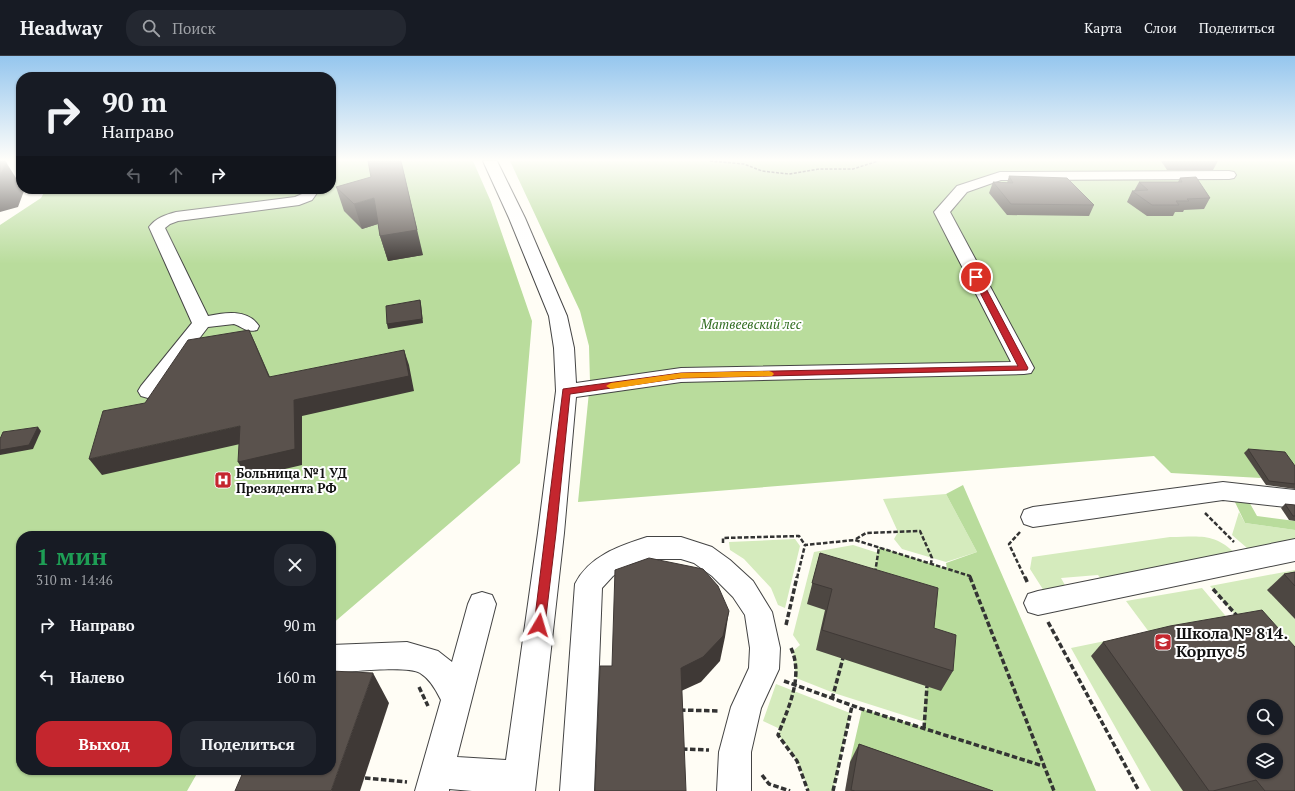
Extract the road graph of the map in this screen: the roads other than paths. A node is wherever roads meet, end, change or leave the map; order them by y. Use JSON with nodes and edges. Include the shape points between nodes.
{"nodes":[{"id":1,"x":308,"y":195,"type":"edge"},
{"id":2,"x":506,"y":195,"type":"edge"},
{"id":3,"x":957,"y":195,"type":"edge"},
{"id":4,"x":202,"y":323,"type":"junction"},
{"id":5,"x":250,"y":326,"type":"dead end"},
{"id":6,"x":148,"y":391,"type":"dead end"},
{"id":7,"x":566,"y":391,"type":"junction"},
{"id":8,"x":1295,"y":499,"type":"edge"},
{"id":9,"x":1033,"y":517,"type":"road end"},
{"id":10,"x":1295,"y":550,"type":"edge"},
{"id":11,"x":1038,"y":603,"type":"road end"},
{"id":12,"x":482,"y":604,"type":"dead end"},
{"id":13,"x":336,"y":659,"type":"edge"},
{"id":14,"x":457,"y":699,"type":"junction"},
{"id":15,"x":419,"y":781,"type":"edge"},
{"id":16,"x":519,"y":785,"type":"edge"},
{"id":17,"x":743,"y":785,"type":"edge"},
{"id":18,"x":577,"y":791,"type":"edge"}],
"edges":[{"from":1,"to":4,"type":"street","via":[[299,201],[176,217],[164,221],[157,227]]},
{"from":2,"to":7,"type":"street","via":[[558,316],[564,348]]},
{"from":3,"to":7,"type":"street","via":[[942,212],[1024,368],[681,375]]},
{"from":4,"to":5,"type":"street","via":[[236,318],[244,320]]},
{"from":4,"to":6,"type":"street"},
{"from":7,"to":16,"type":"street"},
{"from":8,"to":9,"type":"street","via":[[1223,491]]},
{"from":10,"to":11,"type":"street"},
{"from":12,"to":14,"type":"street"},
{"from":13,"to":14,"type":"street","via":[[407,656],[428,661],[444,675]]},
{"from":14,"to":15,"type":"street"},
{"from":15,"to":16,"type":"street"},
{"from":17,"to":18,"type":"street","via":[[735,752],[746,707],[764,670],[765,648],[758,612],[743,589],[703,555],[681,548],[647,548],[623,556],[604,568],[589,584]]}]}
